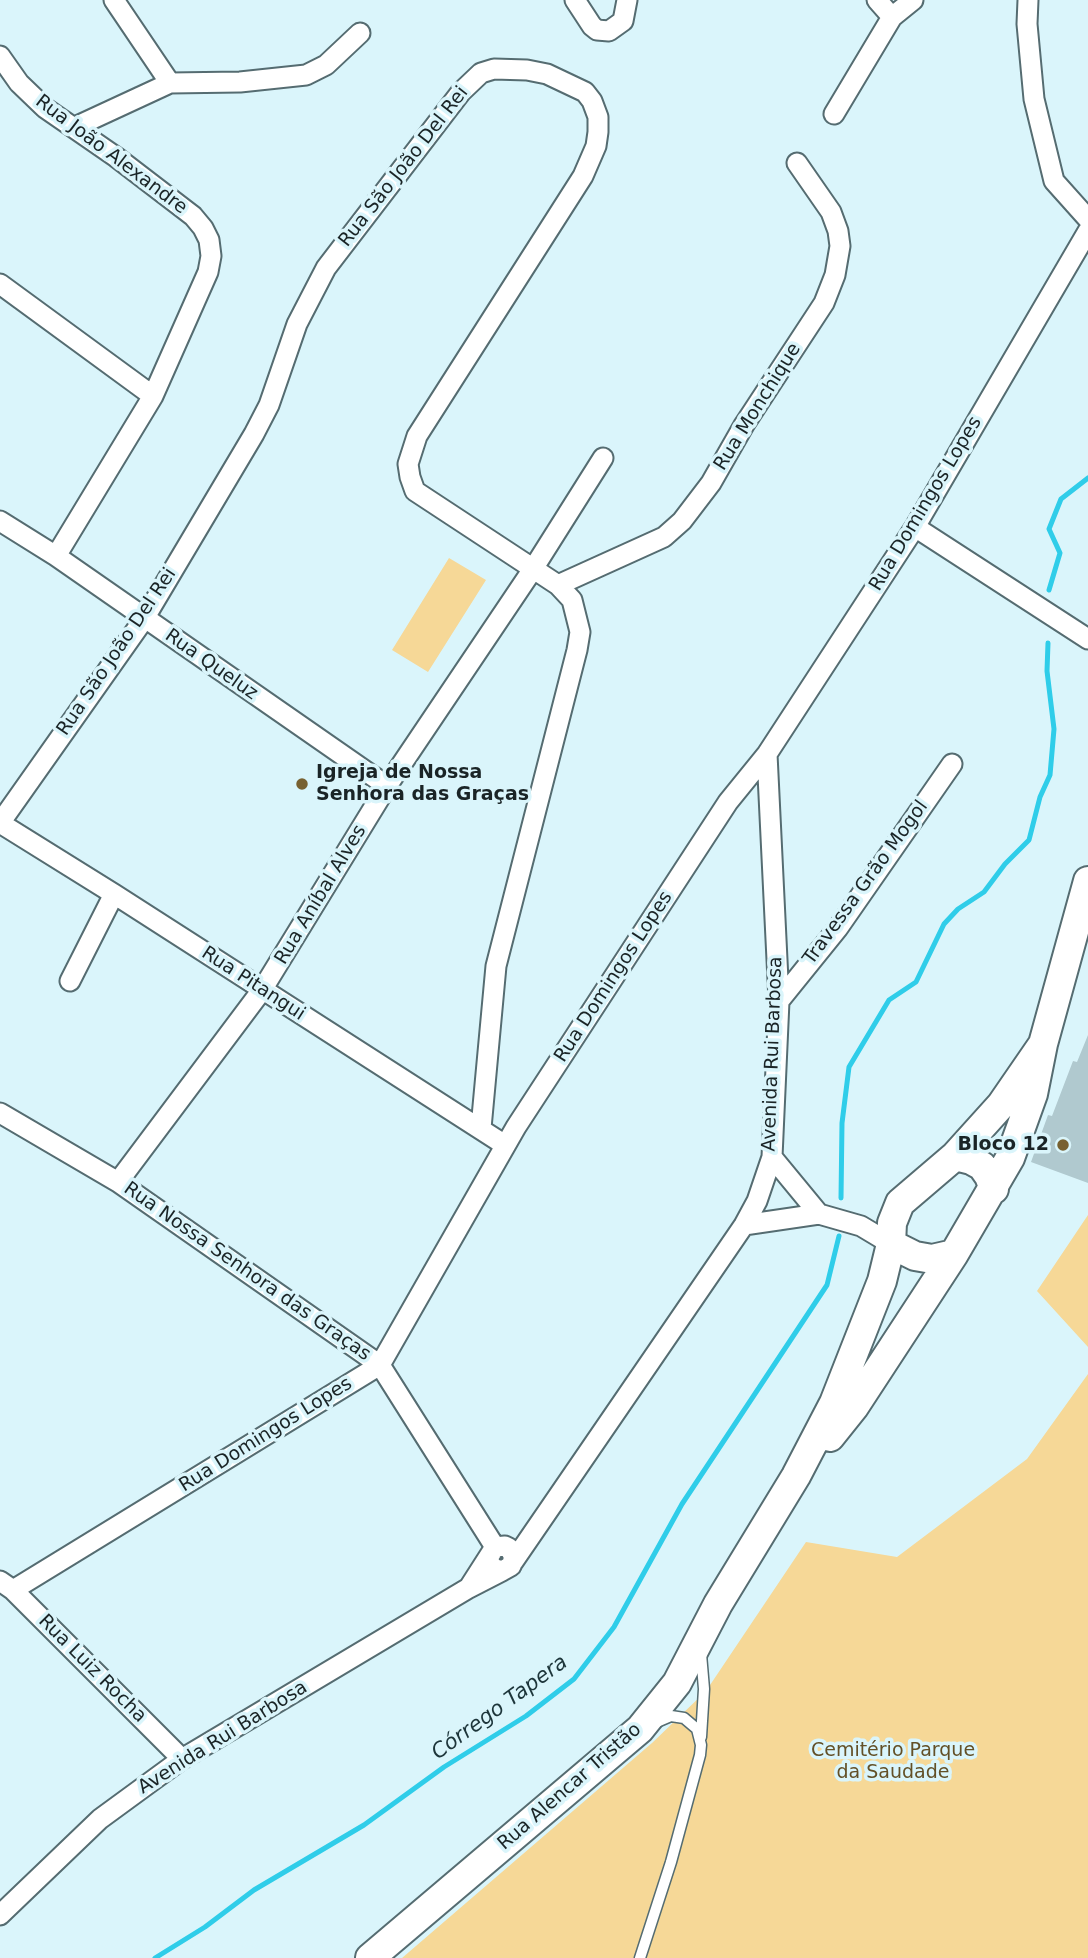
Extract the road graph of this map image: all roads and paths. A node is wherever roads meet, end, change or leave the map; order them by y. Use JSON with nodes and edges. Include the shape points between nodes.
{"nodes":[{"id":1,"x":114,"y":0,"type":"edge"},
{"id":2,"x":575,"y":0,"type":"edge"},
{"id":3,"x":627,"y":0,"type":"edge"},
{"id":4,"x":877,"y":0,"type":"edge"},
{"id":5,"x":913,"y":0,"type":"edge"},
{"id":6,"x":1028,"y":0,"type":"edge"},
{"id":7,"x":892,"y":17,"type":"junction"},
{"id":8,"x":360,"y":33,"type":"dead end"},
{"id":9,"x":0,"y":55,"type":"edge"},
{"id":10,"x":170,"y":83,"type":"junction"},
{"id":11,"x":834,"y":114,"type":"dead end"},
{"id":12,"x":75,"y":127,"type":"junction"},
{"id":13,"x":797,"y":163,"type":"dead end"},
{"id":14,"x":1088,"y":219,"type":"edge"},
{"id":15,"x":1088,"y":231,"type":"edge"},
{"id":16,"x":0,"y":284,"type":"edge"},
{"id":17,"x":153,"y":396,"type":"junction"},
{"id":18,"x":603,"y":458,"type":"dead end"},
{"id":19,"x":0,"y":521,"type":"edge"},
{"id":20,"x":915,"y":527,"type":"junction"},
{"id":21,"x":56,"y":556,"type":"junction"},
{"id":22,"x":533,"y":569,"type":"junction"},
{"id":23,"x":558,"y":585,"type":"junction"},
{"id":24,"x":144,"y":619,"type":"junction"},
{"id":25,"x":1088,"y":639,"type":"edge"},
{"id":26,"x":766,"y":754,"type":"junction"},
{"id":27,"x":952,"y":764,"type":"dead end"},
{"id":28,"x":387,"y":786,"type":"junction"},
{"id":29,"x":728,"y":802,"type":"junction"},
{"id":30,"x":769,"y":807,"type":"junction"},
{"id":31,"x":0,"y":823,"type":"edge"},
{"id":32,"x":1088,"y":881,"type":"edge"},
{"id":33,"x":114,"y":894,"type":"junction"},
{"id":34,"x":70,"y":981,"type":"dead end"},
{"id":35,"x":262,"y":990,"type":"junction"},
{"id":36,"x":779,"y":1001,"type":"junction"},
{"id":37,"x":1043,"y":1044,"type":"junction"},
{"id":38,"x":0,"y":1113,"type":"edge"},
{"id":39,"x":481,"y":1128,"type":"junction"},
{"id":40,"x":505,"y":1145,"type":"junction"},
{"id":41,"x":955,"y":1156,"type":"junction"},
{"id":42,"x":772,"y":1157,"type":"junction"},
{"id":43,"x":118,"y":1182,"type":"junction"},
{"id":44,"x":994,"y":1189,"type":"junction"},
{"id":45,"x":901,"y":1203,"type":"junction"},
{"id":46,"x":819,"y":1214,"type":"junction"},
{"id":47,"x":744,"y":1225,"type":"junction"},
{"id":48,"x":861,"y":1226,"type":"junction"},
{"id":49,"x":891,"y":1244,"type":"junction"},
{"id":50,"x":954,"y":1254,"type":"junction"},
{"id":51,"x":380,"y":1365,"type":"junction"},
{"id":52,"x":796,"y":1476,"type":"junction"},
{"id":53,"x":501,"y":1557,"type":"junction"},
{"id":54,"x":7,"y":1585,"type":"edge"},
{"id":55,"x":700,"y":1639,"type":"junction"},
{"id":56,"x":639,"y":1729,"type":"junction"},
{"id":57,"x":701,"y":1745,"type":"junction"},
{"id":58,"x":182,"y":1759,"type":"junction"},
{"id":59,"x":0,"y":1915,"type":"edge"},
{"id":60,"x":370,"y":1958,"type":"edge"},
{"id":61,"x":640,"y":1958,"type":"edge"}],
"edges":[{"from":1,"to":10,"type":"street"},
{"from":2,"to":3,"type":"street","via":[[592,26],[609,31],[623,21]]},
{"from":4,"to":7,"type":"street"},
{"from":5,"to":7,"type":"street"},
{"from":6,"to":14,"type":"street","via":[[1034,99],[1054,181]]},
{"from":7,"to":11,"type":"street"},
{"from":8,"to":10,"type":"street","via":[[326,65],[306,75]]},
{"from":9,"to":12,"type":"street","name":"Rua João Alexandre","via":[[19,83]]},
{"from":10,"to":12,"type":"street"},
{"from":12,"to":17,"type":"street","name":"Rua João Alexandre","via":[[193,216],[209,240],[208,272]]},
{"from":13,"to":23,"type":"street","name":"Rua Monchique","via":[[831,212],[838,231],[835,275],[824,303],[711,483],[682,521],[664,537]]},
{"from":15,"to":20,"type":"street","name":"Rua Domingos Lopes"},
{"from":16,"to":17,"type":"street"},
{"from":17,"to":21,"type":"street","name":"Rua João Alexandre"},
{"from":18,"to":22,"type":"street","name":"Rua Aníbal Alves"},
{"from":19,"to":21,"type":"street","name":"Rua Queluz"},
{"from":20,"to":25,"type":"street"},
{"from":20,"to":26,"type":"street","name":"Rua Domingos Lopes"},
{"from":21,"to":24,"type":"street","name":"Rua Queluz"},
{"from":22,"to":23,"type":"street","name":"Rua São João Del Rei"},
{"from":22,"to":24,"type":"street","name":"Rua São João Del Rei","via":[[415,491],[408,464],[416,436],[583,176],[596,146],[598,117],[585,92],[547,74],[494,69],[461,92],[326,268],[297,324],[269,405]]},
{"from":22,"to":28,"type":"street","name":"Rua Aníbal Alves"},
{"from":23,"to":39,"type":"street","via":[[572,600],[580,632],[496,966]]},
{"from":24,"to":28,"type":"street","name":"Rua Queluz"},
{"from":24,"to":31,"type":"street","name":"Rua São João Del Rei"},
{"from":26,"to":29,"type":"street","name":"Rua Domingos Lopes"},
{"from":26,"to":30,"type":"street","name":"Avenida Rui Barbosa"},
{"from":27,"to":36,"type":"street","name":"Travessa Grão Mogol","via":[[838,928]]},
{"from":28,"to":35,"type":"street","name":"Rua Aníbal Alves"},
{"from":29,"to":30,"type":"street","via":[[752,799]]},
{"from":29,"to":40,"type":"street","name":"Rua Domingos Lopes"},
{"from":30,"to":36,"type":"street","name":"Avenida Rui Barbosa"},
{"from":31,"to":33,"type":"street","name":"Rua Pitangui"},
{"from":32,"to":37,"type":"main road"},
{"from":33,"to":34,"type":"street"},
{"from":33,"to":35,"type":"street","name":"Rua Pitangui"},
{"from":35,"to":39,"type":"street","name":"Rua Pitangui"},
{"from":35,"to":43,"type":"street","name":"Rua Aníbal Alves"},
{"from":36,"to":42,"type":"street","name":"Avenida Rui Barbosa"},
{"from":37,"to":41,"type":"main road","via":[[1001,1105]]},
{"from":37,"to":44,"type":"main road","name":"Rua Alencar Tristão","via":[[1033,1094]]},
{"from":38,"to":43,"type":"street","name":"Rua Nossa Senhora das Graças"},
{"from":39,"to":40,"type":"street","name":"Rua Pitangui"},
{"from":40,"to":51,"type":"street","name":"Rua Domingos Lopes"},
{"from":41,"to":44,"type":"main road","via":[[982,1166]]},
{"from":41,"to":45,"type":"main road"},
{"from":42,"to":46,"type":"street"},
{"from":42,"to":47,"type":"street","name":"Avenida Rui Barbosa"},
{"from":43,"to":51,"type":"street","name":"Rua Nossa Senhora das Graças"},
{"from":44,"to":50,"type":"main road","name":"Rua Alencar Tristão"},
{"from":45,"to":48,"type":"street"},
{"from":45,"to":49,"type":"main road","name":"Rua Alencar Tristão","via":[[892,1223]]},
{"from":46,"to":47,"type":"street"},
{"from":46,"to":48,"type":"street"},
{"from":47,"to":53,"type":"street","name":"Avenida Rui Barbosa","via":[[533,1536]]},
{"from":48,"to":49,"type":"street"},
{"from":49,"to":50,"type":"main road","via":[[932,1259]]},
{"from":49,"to":52,"type":"main road","name":"Rua Alencar Tristão","via":[[882,1281],[834,1403]]},
{"from":50,"to":52,"type":"main road","name":"Rua Alencar Tristão","via":[[854,1407]]},
{"from":51,"to":53,"type":"street","name":"Rua Nossa Senhora das Graças"},
{"from":51,"to":54,"type":"street","name":"Rua Domingos Lopes"},
{"from":52,"to":55,"type":"main road","name":"Rua Alencar Tristão"},
{"from":53,"to":58,"type":"street","name":"Avenida Rui Barbosa","via":[[467,1589]]},
{"from":54,"to":58,"type":"street","name":"Rua Luiz Rocha"},
{"from":55,"to":56,"type":"main road","name":"Rua Alencar Tristão","via":[[677,1683]]},
{"from":55,"to":57,"type":"lane","via":[[704,1689]]},
{"from":56,"to":57,"type":"lane","via":[[671,1716],[684,1718],[697,1729]]},
{"from":56,"to":60,"type":"main road","name":"Rua Alencar Tristão"},
{"from":57,"to":61,"type":"lane"},
{"from":58,"to":59,"type":"street","name":"Avenida Rui Barbosa","via":[[100,1819]]}]}
